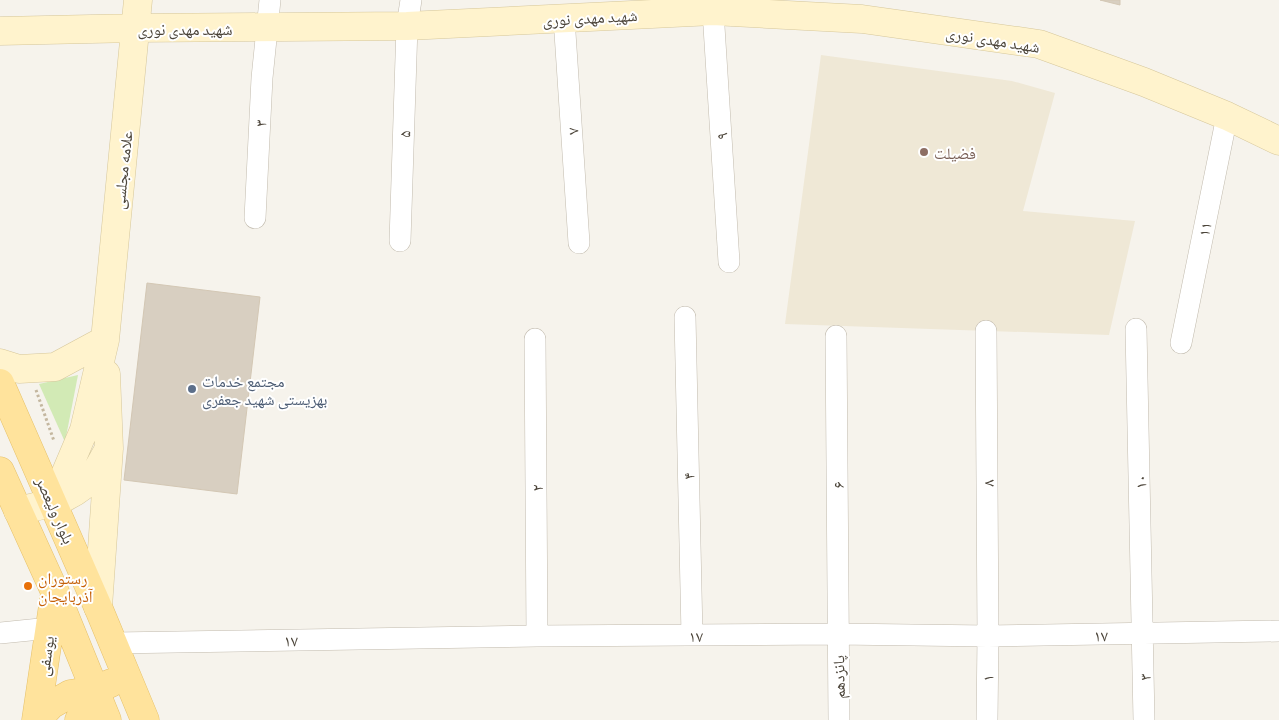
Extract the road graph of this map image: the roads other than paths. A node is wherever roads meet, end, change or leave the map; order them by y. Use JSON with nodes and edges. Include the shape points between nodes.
{"nodes":[{"id":1,"x":138,"y":0,"type":"edge"},
{"id":2,"x":270,"y":0,"type":"edge"},
{"id":3,"x":713,"y":11,"type":"junction"},
{"id":4,"x":409,"y":13,"type":"edge"},
{"id":5,"x":564,"y":18,"type":"junction"},
{"id":6,"x":267,"y":27,"type":"junction"},
{"id":7,"x":136,"y":28,"type":"junction"},
{"id":8,"x":0,"y":31,"type":"edge"},
{"id":9,"x":1227,"y":116,"type":"junction"},
{"id":10,"x":1279,"y":141,"type":"edge"},
{"id":11,"x":255,"y":218,"type":"dead end"},
{"id":12,"x":400,"y":241,"type":"dead end"},
{"id":13,"x":580,"y":243,"type":"dead end"},
{"id":14,"x":729,"y":262,"type":"dead end"},
{"id":15,"x":685,"y":317,"type":"dead end"},
{"id":16,"x":1136,"y":329,"type":"dead end"},
{"id":17,"x":986,"y":330,"type":"dead end"},
{"id":18,"x":836,"y":336,"type":"dead end"},
{"id":19,"x":535,"y":339,"type":"dead end"},
{"id":20,"x":105,"y":340,"type":"junction"},
{"id":21,"x":1182,"y":343,"type":"dead end"},
{"id":22,"x":0,"y":363,"type":"edge"},
{"id":23,"x":0,"y":383,"type":"edge"},
{"id":24,"x":109,"y":448,"type":"junction"},
{"id":25,"x":0,"y":471,"type":"edge"},
{"id":26,"x":53,"y":503,"type":"junction"},
{"id":27,"x":18,"y":511,"type":"junction"},
{"id":28,"x":56,"y":592,"type":"junction"},
{"id":29,"x":98,"y":607,"type":"junction"},
{"id":30,"x":50,"y":628,"type":"junction"},
{"id":31,"x":1279,"y":631,"type":"edge"},
{"id":32,"x":0,"y":633,"type":"edge"},
{"id":33,"x":837,"y":634,"type":"junction"},
{"id":34,"x":1144,"y":634,"type":"junction"},
{"id":35,"x":692,"y":635,"type":"junction"},
{"id":36,"x":537,"y":636,"type":"junction"},
{"id":37,"x":988,"y":636,"type":"junction"},
{"id":38,"x":114,"y":643,"type":"junction"},
{"id":39,"x":126,"y":676,"type":"junction"},
{"id":40,"x":94,"y":690,"type":"junction"},
{"id":41,"x":37,"y":720,"type":"edge"},
{"id":42,"x":79,"y":720,"type":"edge"},
{"id":43,"x":107,"y":720,"type":"edge"},
{"id":44,"x":145,"y":720,"type":"edge"},
{"id":45,"x":839,"y":720,"type":"edge"},
{"id":46,"x":987,"y":720,"type":"edge"},
{"id":47,"x":1144,"y":720,"type":"edge"}],
"edges":[{"from":1,"to":7,"type":"main road","name":"علامه مجلسی"},
{"from":2,"to":6,"type":"street"},
{"from":3,"to":5,"type":"main road","name":"شهید مهدی نوری"},
{"from":3,"to":9,"type":"main road","name":"شهید مهدی نوری","via":[[862,19],[1039,44]]},
{"from":3,"to":14,"type":"street","name":"۹"},
{"from":4,"to":5,"type":"main road","name":"شهید مهدی نوری"},
{"from":4,"to":6,"type":"main road","name":"شهید مهدی نوری"},
{"from":4,"to":12,"type":"street","name":"۵"},
{"from":5,"to":13,"type":"street","name":"۷"},
{"from":6,"to":7,"type":"main road","name":"شهید مهدی نوری"},
{"from":6,"to":11,"type":"street","name":"۳"},
{"from":7,"to":8,"type":"main road","name":"شهید مهدی نوری"},
{"from":7,"to":20,"type":"main road","name":"علامه مجلسی"},
{"from":9,"to":10,"type":"main road","name":"شهید مهدی نوری"},
{"from":9,"to":21,"type":"street","name":"۱۱"},
{"from":15,"to":35,"type":"street","name":"۴"},
{"from":16,"to":34,"type":"street","name":"۱۰"},
{"from":17,"to":37,"type":"street","name":"۸"},
{"from":18,"to":33,"type":"street","name":"۶"},
{"from":19,"to":36,"type":"street","name":"۲"},
{"from":20,"to":22,"type":"main road","via":[[55,367],[18,369]]},
{"from":20,"to":24,"type":"main road"},
{"from":20,"to":26,"type":"main road","via":[[84,430]]},
{"from":23,"to":26,"type":"main road","name":"بلوار ولیعصر"},
{"from":24,"to":26,"type":"main road","via":[[95,474],[77,491]]},
{"from":24,"to":29,"type":"main road"},
{"from":25,"to":27,"type":"main road"},
{"from":26,"to":27,"type":"main road"},
{"from":26,"to":29,"type":"main road","name":"بلوار ولیعصر"},
{"from":27,"to":28,"type":"main road"},
{"from":28,"to":30,"type":"main road","name":"یوسفی"},
{"from":28,"to":40,"type":"main road"},
{"from":29,"to":38,"type":"main road","name":"بلوار ولیعصر"},
{"from":30,"to":32,"type":"street"},
{"from":30,"to":41,"type":"main road","name":"یوسفی"},
{"from":31,"to":34,"type":"street","name":"۱۷"},
{"from":33,"to":35,"type":"street","name":"۱۷"},
{"from":33,"to":37,"type":"street","name":"۱۷"},
{"from":33,"to":45,"type":"street","name":"پانزدهم"},
{"from":34,"to":37,"type":"street","name":"۱۷"},
{"from":34,"to":47,"type":"street","name":"۳"},
{"from":35,"to":36,"type":"street","name":"۱۷"},
{"from":36,"to":38,"type":"street","name":"۱۷"},
{"from":37,"to":46,"type":"street","name":"۱"},
{"from":38,"to":39,"type":"main road","name":"بلوار ولیعصر"},
{"from":39,"to":40,"type":"main road"},
{"from":39,"to":44,"type":"main road","name":"بلوار ولیعصر"},
{"from":40,"to":41,"type":"main road","via":[[70,694],[51,705]]},
{"from":40,"to":42,"type":"main road"},
{"from":40,"to":43,"type":"main road"}]}
